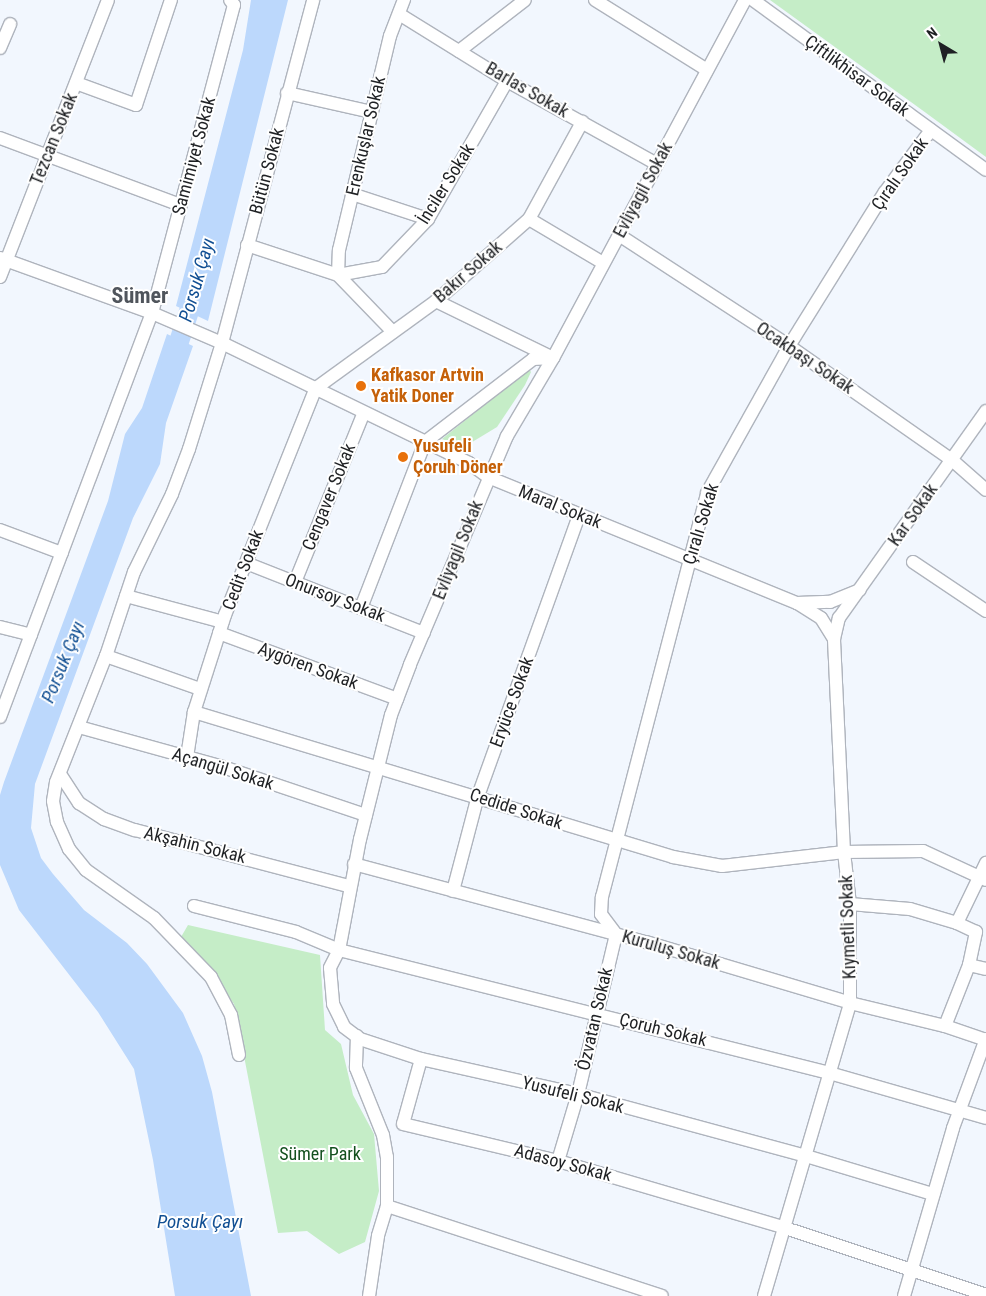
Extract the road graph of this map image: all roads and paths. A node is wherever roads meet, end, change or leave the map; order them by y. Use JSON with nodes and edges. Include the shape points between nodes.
{"nodes":[{"id":1,"x":108,"y":0,"type":"edge"},
{"id":2,"x":171,"y":0,"type":"edge"},
{"id":3,"x":230,"y":0,"type":"edge"},
{"id":4,"x":313,"y":0,"type":"edge"},
{"id":5,"x":404,"y":0,"type":"edge"},
{"id":6,"x":525,"y":0,"type":"edge"},
{"id":7,"x":595,"y":0,"type":"edge"},
{"id":8,"x":745,"y":0,"type":"edge"},
{"id":9,"x":753,"y":0,"type":"edge"},
{"id":10,"x":398,"y":14,"type":"junction"},
{"id":11,"x":10,"y":24,"type":"dead end"},
{"id":12,"x":0,"y":48,"type":"edge"},
{"id":13,"x":459,"y":51,"type":"junction"},
{"id":14,"x":707,"y":70,"type":"junction"},
{"id":15,"x":507,"y":81,"type":"junction"},
{"id":16,"x":76,"y":83,"type":"junction"},
{"id":17,"x":287,"y":92,"type":"junction"},
{"id":18,"x":372,"y":112,"type":"junction"},
{"id":19,"x":582,"y":122,"type":"junction"},
{"id":20,"x":931,"y":130,"type":"junction"},
{"id":21,"x":0,"y":138,"type":"edge"},
{"id":22,"x":46,"y":155,"type":"junction"},
{"id":23,"x":657,"y":164,"type":"junction"},
{"id":24,"x":986,"y":170,"type":"edge"},
{"id":25,"x":352,"y":194,"type":"junction"},
{"id":26,"x":180,"y":206,"type":"junction"},
{"id":27,"x":428,"y":219,"type":"junction"},
{"id":28,"x":529,"y":219,"type":"junction"},
{"id":29,"x":619,"y":235,"type":"junction"},
{"id":30,"x":248,"y":245,"type":"junction"},
{"id":31,"x":3,"y":260,"type":"edge"},
{"id":32,"x":603,"y":263,"type":"junction"},
{"id":33,"x":338,"y":275,"type":"junction"},
{"id":34,"x":0,"y":277,"type":"edge"},
{"id":35,"x":436,"y":301,"type":"junction"},
{"id":36,"x":152,"y":313,"type":"junction"},
{"id":37,"x":393,"y":332,"type":"junction"},
{"id":38,"x":222,"y":343,"type":"junction"},
{"id":39,"x":789,"y":346,"type":"junction"},
{"id":40,"x":553,"y":358,"type":"junction"},
{"id":41,"x":316,"y":388,"type":"junction"},
{"id":42,"x":986,"y":411,"type":"edge"},
{"id":43,"x":364,"y":412,"type":"junction"},
{"id":44,"x":426,"y":442,"type":"junction"},
{"id":45,"x":952,"y":460,"type":"junction"},
{"id":46,"x":488,"y":477,"type":"junction"},
{"id":47,"x":986,"y":490,"type":"edge"},
{"id":48,"x":579,"y":515,"type":"junction"},
{"id":49,"x":0,"y":530,"type":"edge"},
{"id":50,"x":62,"y":554,"type":"junction"},
{"id":51,"x":690,"y":558,"type":"junction"},
{"id":52,"x":913,"y":562,"type":"dead end"},
{"id":53,"x":246,"y":563,"type":"junction"},
{"id":54,"x":294,"y":582,"type":"junction"},
{"id":55,"x":860,"y":590,"type":"junction"},
{"id":56,"x":126,"y":596,"type":"junction"},
{"id":57,"x":797,"y":603,"type":"junction"},
{"id":58,"x":361,"y":608,"type":"junction"},
{"id":59,"x":986,"y":611,"type":"edge"},
{"id":60,"x":839,"y":618,"type":"joint"},
{"id":61,"x":0,"y":627,"type":"edge"},
{"id":62,"x":221,"y":628,"type":"junction"},
{"id":63,"x":424,"y":633,"type":"junction"},
{"id":64,"x":31,"y":635,"type":"junction"},
{"id":65,"x":834,"y":639,"type":"junction"},
{"id":66,"x":106,"y":656,"type":"junction"},
{"id":67,"x":200,"y":689,"type":"junction"},
{"id":68,"x":397,"y":699,"type":"junction"},
{"id":69,"x":194,"y":712,"type":"junction"},
{"id":70,"x":1,"y":714,"type":"edge"},
{"id":71,"x":79,"y":726,"type":"junction"},
{"id":72,"x":187,"y":757,"type":"junction"},
{"id":73,"x":378,"y":768,"type":"junction"},
{"id":74,"x":60,"y":774,"type":"junction"},
{"id":75,"x":478,"y":796,"type":"junction"},
{"id":76,"x":366,"y":815,"type":"junction"},
{"id":77,"x":615,"y":841,"type":"junction"},
{"id":78,"x":844,"y":852,"type":"junction"},
{"id":79,"x":986,"y":863,"type":"edge"},
{"id":80,"x":354,"y":864,"type":"junction"},
{"id":81,"x":982,"y":878,"type":"edge"},
{"id":82,"x":349,"y":886,"type":"junction"},
{"id":83,"x":453,"y":891,"type":"junction"},
{"id":84,"x":850,"y":904,"type":"junction"},
{"id":85,"x":194,"y":906,"type":"dead end"},
{"id":86,"x":957,"y":923,"type":"junction"},
{"id":87,"x":616,"y":934,"type":"junction"},
{"id":88,"x":339,"y":950,"type":"junction"},
{"id":89,"x":969,"y":965,"type":"junction"},
{"id":90,"x":986,"y":969,"type":"edge"},
{"id":91,"x":850,"y":1003,"type":"junction"},
{"id":92,"x":595,"y":1013,"type":"junction"},
{"id":93,"x":945,"y":1026,"type":"junction"},
{"id":94,"x":344,"y":1027,"type":"joint"},
{"id":95,"x":357,"y":1036,"type":"junction"},
{"id":96,"x":986,"y":1040,"type":"edge"},
{"id":97,"x":239,"y":1055,"type":"dead end"},
{"id":98,"x":421,"y":1060,"type":"junction"},
{"id":99,"x":829,"y":1072,"type":"junction"},
{"id":100,"x":578,"y":1094,"type":"junction"},
{"id":101,"x":960,"y":1112,"type":"junction"},
{"id":102,"x":986,"y":1118,"type":"edge"},
{"id":103,"x":806,"y":1156,"type":"junction"},
{"id":104,"x":558,"y":1161,"type":"junction"},
{"id":105,"x":933,"y":1194,"type":"junction"},
{"id":106,"x":387,"y":1206,"type":"junction"},
{"id":107,"x":785,"y":1228,"type":"junction"},
{"id":108,"x":911,"y":1270,"type":"junction"},
{"id":109,"x":986,"y":1295,"type":"edge"},
{"id":110,"x":369,"y":1296,"type":"edge"},
{"id":111,"x":662,"y":1296,"type":"edge"},
{"id":112,"x":764,"y":1296,"type":"edge"},
{"id":113,"x":904,"y":1296,"type":"edge"}],
"edges":[{"from":1,"to":16,"type":"street","name":"Tezcan Sokak"},
{"from":2,"to":16,"type":"street","via":[[136,105]]},
{"from":3,"to":26,"type":"street","name":"Samimiyet Sokak","via":[[234,5]]},
{"from":4,"to":17,"type":"street","name":"Bütün Sokak"},
{"from":5,"to":10,"type":"street","name":"Erenkuşlar Sokak"},
{"from":6,"to":13,"type":"street"},
{"from":7,"to":14,"type":"street"},
{"from":8,"to":14,"type":"street","name":"Evliyagil Sokak"},
{"from":9,"to":20,"type":"street","name":"Çiftlikhisar Sokak"},
{"from":10,"to":13,"type":"street","name":"Barlas Sokak"},
{"from":10,"to":18,"type":"street","name":"Erenkuşlar Sokak"},
{"from":11,"to":12,"type":"street"},
{"from":13,"to":15,"type":"street","name":"Barlas Sokak"},
{"from":14,"to":23,"type":"street","name":"Evliyagil Sokak"},
{"from":15,"to":19,"type":"street","name":"Barlas Sokak"},
{"from":15,"to":27,"type":"street","name":"İnciler Sokak"},
{"from":16,"to":22,"type":"street","name":"Tezcan Sokak"},
{"from":17,"to":18,"type":"street"},
{"from":17,"to":30,"type":"street","name":"Bütün Sokak"},
{"from":18,"to":25,"type":"street","name":"Erenkuşlar Sokak"},
{"from":19,"to":23,"type":"street","name":"Barlas Sokak"},
{"from":19,"to":28,"type":"street","name":"Bakır Sokak"},
{"from":20,"to":24,"type":"street","name":"Çiftlikhisar Sokak"},
{"from":20,"to":39,"type":"street","name":"Çıralı Sokak","via":[[885,192]]},
{"from":21,"to":22,"type":"street"},
{"from":22,"to":26,"type":"street"},
{"from":22,"to":31,"type":"street","name":"Tezcan Sokak"},
{"from":23,"to":29,"type":"street","name":"Evliyagil Sokak"},
{"from":25,"to":27,"type":"street"},
{"from":25,"to":33,"type":"street","name":"Erenkuşlar Sokak","via":[[339,250]]},
{"from":26,"to":36,"type":"street","name":"Samimiyet Sokak"},
{"from":27,"to":33,"type":"street","name":"İnciler Sokak","via":[[382,266]]},
{"from":28,"to":32,"type":"street"},
{"from":28,"to":35,"type":"street","name":"Bakır Sokak"},
{"from":29,"to":32,"type":"street","name":"Evliyagil Sokak"},
{"from":29,"to":39,"type":"street","name":"Ocakbaşı Sokak"},
{"from":30,"to":33,"type":"street"},
{"from":30,"to":38,"type":"street","name":"Bütün Sokak"},
{"from":31,"to":34,"type":"street","name":"Tezcan Sokak"},
{"from":31,"to":36,"type":"street","name":"Maral Sokak"},
{"from":32,"to":40,"type":"street","name":"Evliyagil Sokak"},
{"from":33,"to":37,"type":"street"},
{"from":35,"to":37,"type":"street","name":"Bakır Sokak"},
{"from":35,"to":40,"type":"street"},
{"from":36,"to":38,"type":"street","name":"Maral Sokak"},
{"from":36,"to":50,"type":"street","name":"Samimiyet Sokak"},
{"from":37,"to":41,"type":"street","name":"Bakır Sokak"},
{"from":38,"to":41,"type":"street","name":"Maral Sokak"},
{"from":38,"to":56,"type":"street","name":"Bütün Sokak","via":[[186,458]]},
{"from":39,"to":45,"type":"street","name":"Ocakbaşı Sokak"},
{"from":39,"to":51,"type":"street","name":"Çıralı Sokak","via":[[707,492]]},
{"from":40,"to":44,"type":"street","via":[[533,359]]},
{"from":40,"to":46,"type":"street","name":"Evliyagil Sokak","via":[[507,436]]},
{"from":41,"to":43,"type":"street","name":"Maral Sokak"},
{"from":41,"to":53,"type":"street","name":"Cedit Sokak"},
{"from":42,"to":45,"type":"street","name":"Kar Sokak"},
{"from":43,"to":44,"type":"street","name":"Maral Sokak"},
{"from":43,"to":54,"type":"street","name":"Cengaver Sokak"},
{"from":44,"to":46,"type":"street","name":"Maral Sokak","via":[[469,463]]},
{"from":44,"to":58,"type":"street"},
{"from":45,"to":47,"type":"street","name":"Ocakbaşı Sokak"},
{"from":45,"to":55,"type":"street","name":"Kar Sokak"},
{"from":46,"to":48,"type":"street","name":"Maral Sokak"},
{"from":46,"to":63,"type":"street","name":"Evliyagil Sokak"},
{"from":48,"to":51,"type":"street","name":"Maral Sokak"},
{"from":48,"to":75,"type":"street","name":"Eryüce Sokak"},
{"from":49,"to":50,"type":"street"},
{"from":50,"to":64,"type":"street","name":"Samimiyet Sokak"},
{"from":51,"to":57,"type":"street","name":"Maral Sokak"},
{"from":51,"to":77,"type":"street","name":"Çıralı Sokak"},
{"from":52,"to":59,"type":"street"},
{"from":53,"to":54,"type":"street","name":"Onursoy Sokak"},
{"from":53,"to":62,"type":"street","name":"Cedit Sokak"},
{"from":54,"to":58,"type":"street","name":"Onursoy Sokak"},
{"from":55,"to":57,"type":"street","via":[[830,602]]},
{"from":55,"to":60,"type":"street","name":"Kar Sokak"},
{"from":56,"to":62,"type":"street","name":"Aygören Sokak"},
{"from":56,"to":66,"type":"street","name":"Bütün Sokak"},
{"from":57,"to":65,"type":"street","name":"Maral Sokak","via":[[821,618]]},
{"from":58,"to":63,"type":"street","name":"Onursoy Sokak"},
{"from":60,"to":65,"type":"street","name":"Kıymetli Sokak"},
{"from":61,"to":64,"type":"street"},
{"from":62,"to":67,"type":"street","name":"Cedit Sokak"},
{"from":62,"to":68,"type":"street","name":"Aygören Sokak"},
{"from":63,"to":68,"type":"street","name":"Evliyagil Sokak"},
{"from":64,"to":70,"type":"street","name":"Samimiyet Sokak"},
{"from":65,"to":78,"type":"street","name":"Kıymetli Sokak"},
{"from":66,"to":67,"type":"street"},
{"from":66,"to":71,"type":"street","name":"Bütün Sokak"},
{"from":67,"to":69,"type":"street","name":"Cedit Sokak"},
{"from":68,"to":73,"type":"street","name":"Evliyagil Sokak"},
{"from":69,"to":72,"type":"street","name":"Cedit Sokak"},
{"from":69,"to":73,"type":"street","name":"Cedide Sokak"},
{"from":71,"to":72,"type":"street","name":"Açangül Sokak"},
{"from":71,"to":74,"type":"street","name":"Bütün Sokak"},
{"from":72,"to":76,"type":"street","name":"Açangül Sokak"},
{"from":73,"to":75,"type":"street","name":"Cedide Sokak"},
{"from":73,"to":76,"type":"street","name":"Evliyagil Sokak"},
{"from":74,"to":82,"type":"street","name":"Akşahin Sokak","via":[[79,804],[104,819]]},
{"from":74,"to":97,"type":"street","name":"Bütün Sokak","via":[[53,802],[57,822],[69,849],[86,870],[154,918],[211,977],[231,1015]]},
{"from":75,"to":77,"type":"street","name":"Cedide Sokak"},
{"from":75,"to":83,"type":"street","name":"Eryüce Sokak"},
{"from":76,"to":80,"type":"street","name":"Evliyagil Sokak"},
{"from":77,"to":78,"type":"street","name":"Cedide Sokak","via":[[722,866]]},
{"from":77,"to":87,"type":"street","name":"Çıralı Sokak","via":[[601,914]]},
{"from":78,"to":81,"type":"street","name":"Cedide Sokak","via":[[923,852]]},
{"from":78,"to":84,"type":"street","name":"Kıymetli Sokak"},
{"from":79,"to":81,"type":"street"},
{"from":80,"to":82,"type":"street","name":"Evliyagil Sokak"},
{"from":80,"to":83,"type":"street","name":"Kuruluş Sokak"},
{"from":81,"to":86,"type":"street"},
{"from":82,"to":88,"type":"street","name":"Evliyagil Sokak"},
{"from":83,"to":87,"type":"street","name":"Kuruluş Sokak"},
{"from":84,"to":86,"type":"street","via":[[910,909]]},
{"from":84,"to":91,"type":"street","name":"Kıymetli Sokak"},
{"from":85,"to":88,"type":"street","via":[[296,932]]},
{"from":86,"to":89,"type":"street","via":[[976,932]]},
{"from":87,"to":91,"type":"street","name":"Kuruluş Sokak"},
{"from":87,"to":92,"type":"street","name":"Özvatan Sokak"},
{"from":88,"to":92,"type":"street","name":"Çoruh Sokak"},
{"from":88,"to":94,"type":"street","name":"Evliyagil Sokak","via":[[330,968],[333,1004]]},
{"from":89,"to":90,"type":"street"},
{"from":89,"to":93,"type":"street"},
{"from":91,"to":93,"type":"street","name":"Kuruluş Sokak"},
{"from":91,"to":99,"type":"street","name":"Kıymetli Sokak"},
{"from":92,"to":99,"type":"street","name":"Çoruh Sokak"},
{"from":92,"to":100,"type":"street","name":"Özvatan Sokak"},
{"from":93,"to":96,"type":"street","name":"Kuruluş Sokak"},
{"from":94,"to":95,"type":"street","name":"Yusufeli Sokak"},
{"from":95,"to":98,"type":"street","name":"Yusufeli Sokak"},
{"from":95,"to":106,"type":"street","via":[[356,1068],[385,1146]]},
{"from":96,"to":101,"type":"street"},
{"from":98,"to":100,"type":"street","name":"Yusufeli Sokak"},
{"from":98,"to":104,"type":"street","name":"Adasoy Sokak","via":[[403,1124]]},
{"from":99,"to":101,"type":"street","name":"Çoruh Sokak"},
{"from":99,"to":103,"type":"street","name":"Kıymetli Sokak"},
{"from":100,"to":103,"type":"street","name":"Yusufeli Sokak"},
{"from":100,"to":104,"type":"street","name":"Özvatan Sokak"},
{"from":101,"to":102,"type":"street","name":"Çoruh Sokak"},
{"from":101,"to":105,"type":"street"},
{"from":103,"to":105,"type":"street","name":"Yusufeli Sokak"},
{"from":103,"to":107,"type":"street","name":"Kıymetli Sokak"},
{"from":104,"to":107,"type":"street","name":"Adasoy Sokak"},
{"from":105,"to":108,"type":"street"},
{"from":106,"to":110,"type":"street","via":[[378,1236]]},
{"from":106,"to":111,"type":"street"},
{"from":107,"to":108,"type":"street","name":"Adasoy Sokak"},
{"from":107,"to":112,"type":"street","name":"Kıymetli Sokak"},
{"from":108,"to":109,"type":"street","name":"Adasoy Sokak"},
{"from":108,"to":113,"type":"street"}]}
